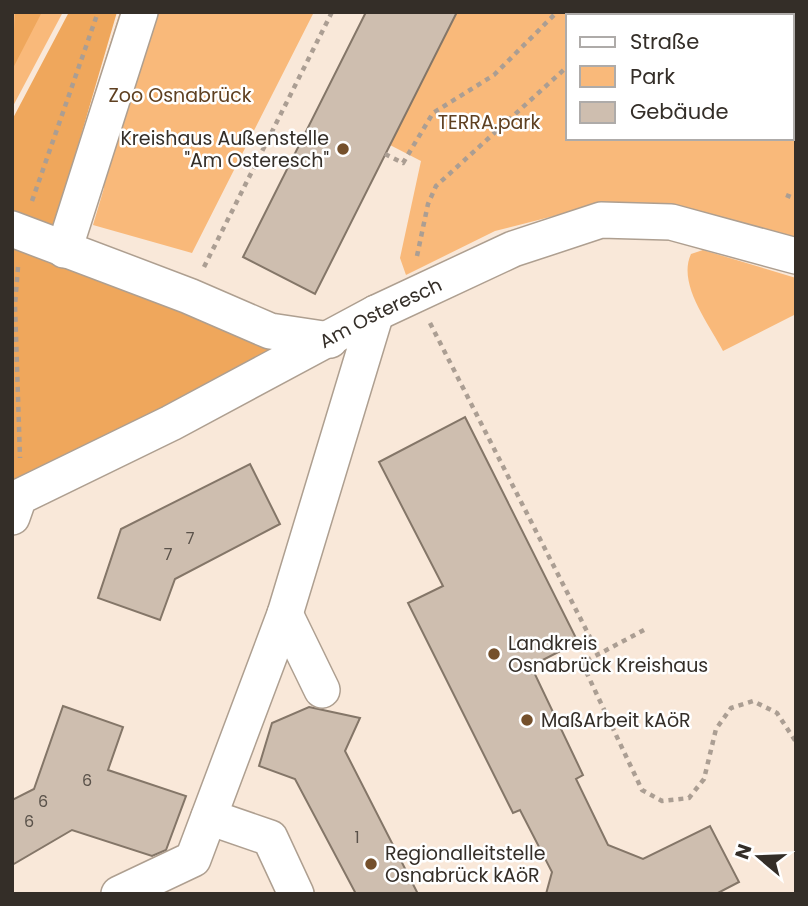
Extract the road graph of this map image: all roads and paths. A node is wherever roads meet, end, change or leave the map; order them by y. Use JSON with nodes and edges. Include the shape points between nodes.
{"nodes":[{"id":1,"x":140,"y":12,"type":"edge"},
{"id":2,"x":332,"y":12,"type":"edge"},
{"id":3,"x":556,"y":12,"type":"edge"},
{"id":4,"x":566,"y":68,"type":"edge"},
{"id":5,"x":385,"y":154,"type":"dead end"},
{"id":6,"x":786,"y":195,"type":"dead end"},
{"id":7,"x":796,"y":199,"type":"edge"},
{"id":8,"x":12,"y":229,"type":"edge"},
{"id":9,"x":64,"y":250,"type":"junction"},
{"id":10,"x":780,"y":252,"type":"edge"},
{"id":11,"x":416,"y":258,"type":"dead end"},
{"id":12,"x":189,"y":296,"type":"junction"},
{"id":13,"x":416,"y":296,"type":"junction"},
{"id":14,"x":376,"y":313,"type":"junction"},
{"id":15,"x":330,"y":340,"type":"junction"},
{"id":16,"x":16,"y":507,"type":"edge"},
{"id":17,"x":285,"y":614,"type":"junction"},
{"id":18,"x":645,"y":630,"type":"dead end"},
{"id":19,"x":598,"y":653,"type":"junction"},
{"id":20,"x":322,"y":690,"type":"dead end"},
{"id":21,"x":796,"y":742,"type":"edge"},
{"id":22,"x":209,"y":817,"type":"junction"},
{"id":23,"x":119,"y":894,"type":"edge"},
{"id":24,"x":296,"y":894,"type":"edge"}],
"edges":[{"from":1,"to":9,"type":"lane"},
{"from":2,"to":12,"type":"path"},
{"from":3,"to":5,"type":"path","via":[[494,75],[433,113],[403,163]]},
{"from":4,"to":11,"type":"path","via":[[436,186]]},
{"from":6,"to":7,"type":"path"},
{"from":8,"to":9,"type":"lane"},
{"from":9,"to":12,"type":"lane"},
{"from":10,"to":13,"type":"lane","name":"Am Osteresch","via":[[671,222],[601,220],[513,249]]},
{"from":12,"to":15,"type":"lane","via":[[270,331]]},
{"from":13,"to":14,"type":"lane","name":"Am Osteresch"},
{"from":13,"to":19,"type":"path"},
{"from":14,"to":15,"type":"lane","name":"Am Osteresch"},
{"from":14,"to":17,"type":"lane"},
{"from":15,"to":16,"type":"lane","name":"Am Osteresch"},
{"from":17,"to":20,"type":"lane"},
{"from":17,"to":22,"type":"lane"},
{"from":18,"to":19,"type":"path"},
{"from":19,"to":21,"type":"path","via":[[582,663],[642,790],[662,801],[689,798],[704,779],[716,729],[731,708],[753,701],[777,713]]},
{"from":22,"to":23,"type":"lane","via":[[193,859]]},
{"from":22,"to":24,"type":"lane","via":[[270,838]]}]}
